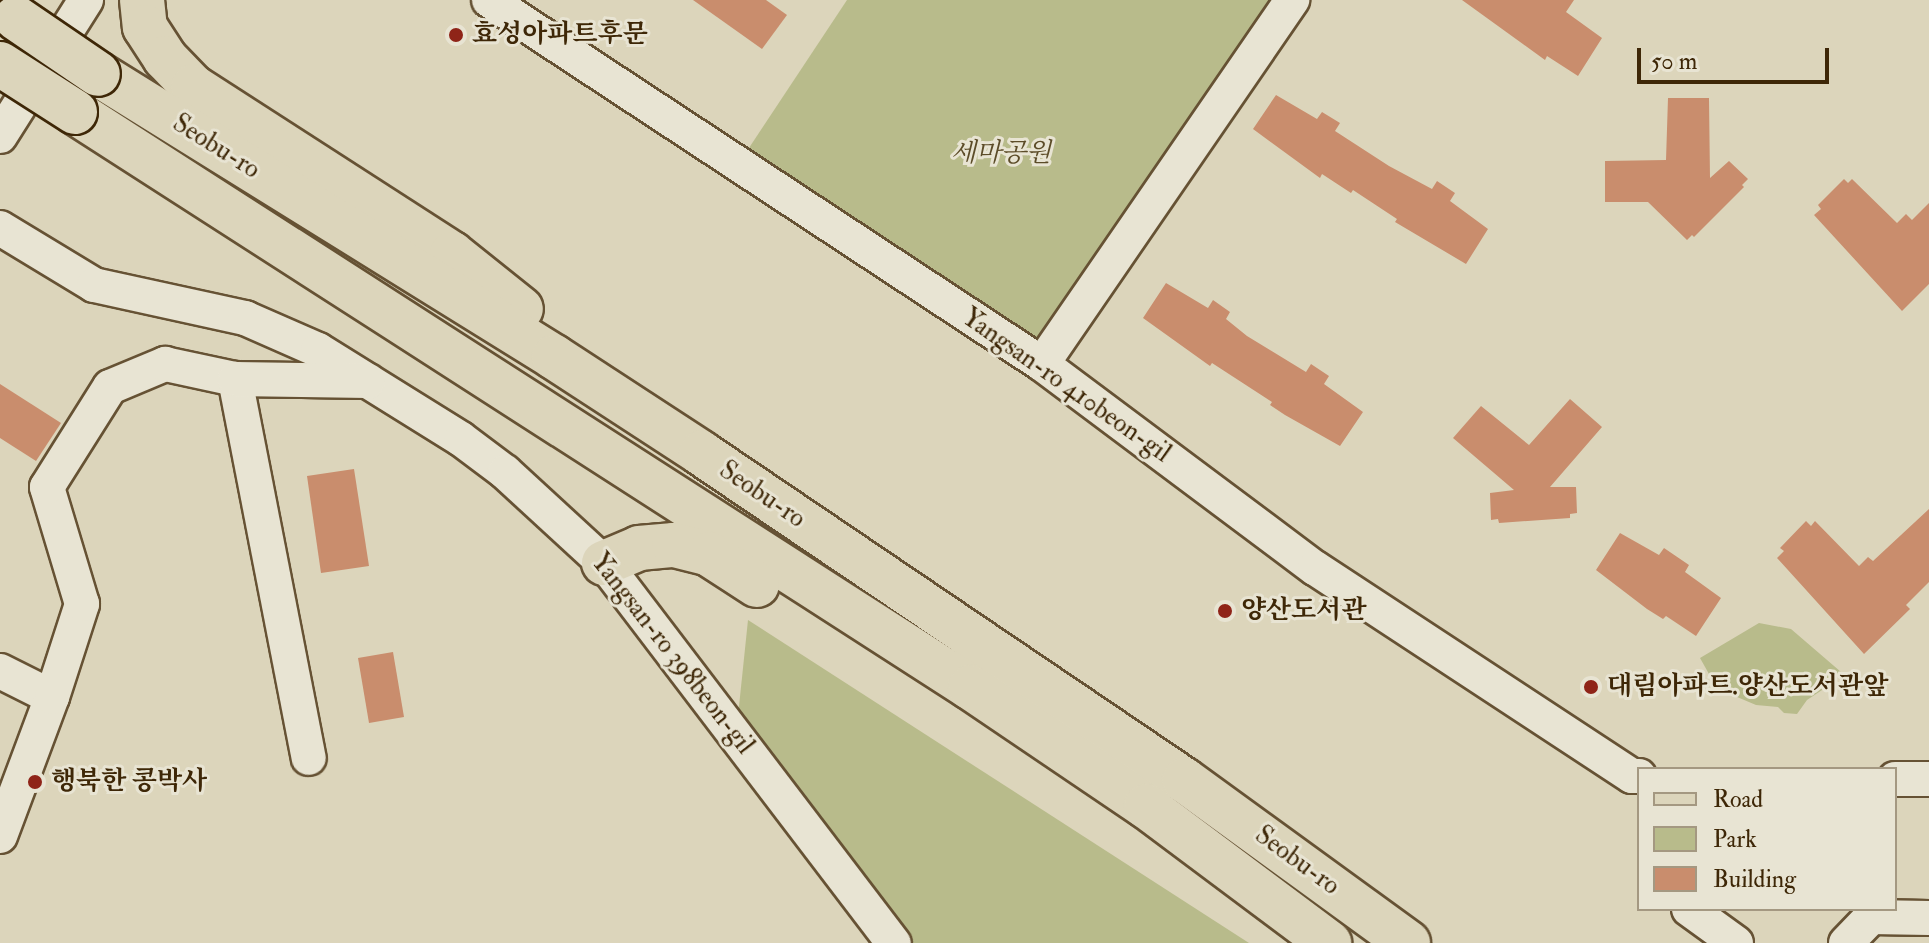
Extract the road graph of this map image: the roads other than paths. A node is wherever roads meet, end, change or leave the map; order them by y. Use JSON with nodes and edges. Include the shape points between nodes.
{"nodes":[{"id":1,"x":86,"y":0,"type":"edge"},
{"id":2,"x":142,"y":0,"type":"edge"},
{"id":3,"x":489,"y":0,"type":"edge"},
{"id":4,"x":1292,"y":0,"type":"edge"},
{"id":5,"x":8,"y":13,"type":"edge"},
{"id":6,"x":0,"y":64,"type":"edge"},
{"id":7,"x":0,"y":136,"type":"edge"},
{"id":8,"x":0,"y":228,"type":"edge"},
{"id":9,"x":1042,"y":364,"type":"junction"},
{"id":10,"x":235,"y":379,"type":"junction"},
{"id":11,"x":368,"y":381,"type":"junction"},
{"id":12,"x":701,"y":453,"type":"junction"},
{"id":13,"x":604,"y":563,"type":"junction"},
{"id":14,"x":0,"y":671,"type":"edge"},
{"id":15,"x":970,"y":687,"type":"junction"},
{"id":16,"x":52,"y":697,"type":"junction"},
{"id":17,"x":309,"y":758,"type":"dead end"},
{"id":18,"x":1897,"y":779,"type":"edge"},
{"id":19,"x":1929,"y":779,"type":"edge"},
{"id":20,"x":1637,"y":782,"type":"edge"},
{"id":21,"x":0,"y":836,"type":"edge"},
{"id":22,"x":1692,"y":911,"type":"edge"},
{"id":23,"x":1929,"y":918,"type":"edge"},
{"id":24,"x":894,"y":943,"type":"edge"},
{"id":25,"x":1329,"y":943,"type":"edge"},
{"id":26,"x":1408,"y":943,"type":"edge"},
{"id":27,"x":1736,"y":943,"type":"edge"},
{"id":28,"x":1846,"y":943,"type":"edge"}],
"edges":[{"from":1,"to":7,"type":"street"},
{"from":2,"to":12,"type":"main road","via":[[145,27],[193,87],[452,254]]},
{"from":3,"to":9,"type":"street","name":"Yangsan-ro 410beon-gil"},
{"from":4,"to":9,"type":"street"},
{"from":5,"to":12,"type":"main road","name":"Seobu-ro","bridge":true},
{"from":6,"to":15,"type":"main road","name":"Seobu-ro","bridge":true},
{"from":8,"to":11,"type":"street","name":"Yangsan-ro 398beon-gil","via":[[94,285],[245,318],[318,350]]},
{"from":9,"to":20,"type":"street","name":"Yangsan-ro 410beon-gil","via":[[1315,568]]},
{"from":10,"to":11,"type":"street"},
{"from":10,"to":16,"type":"street","via":[[165,364],[110,387],[47,487],[82,604]]},
{"from":10,"to":17,"type":"street"},
{"from":11,"to":13,"type":"street","name":"Yangsan-ro 398beon-gil","via":[[505,472]]},
{"from":12,"to":26,"type":"main road","name":"Seobu-ro","via":[[1184,780]]},
{"from":13,"to":15,"type":"main road","via":[[639,548],[674,545],[709,554],[878,661]]},
{"from":13,"to":24,"type":"street","name":"Yangsan-ro 398beon-gil"},
{"from":14,"to":16,"type":"street"},
{"from":15,"to":25,"type":"main road","name":"Seobu-ro","via":[[1146,806]]},
{"from":16,"to":21,"type":"street"},
{"from":18,"to":19,"type":"street"},
{"from":22,"to":27,"type":"street"},
{"from":23,"to":28,"type":"street","via":[[1871,917]]}]}
